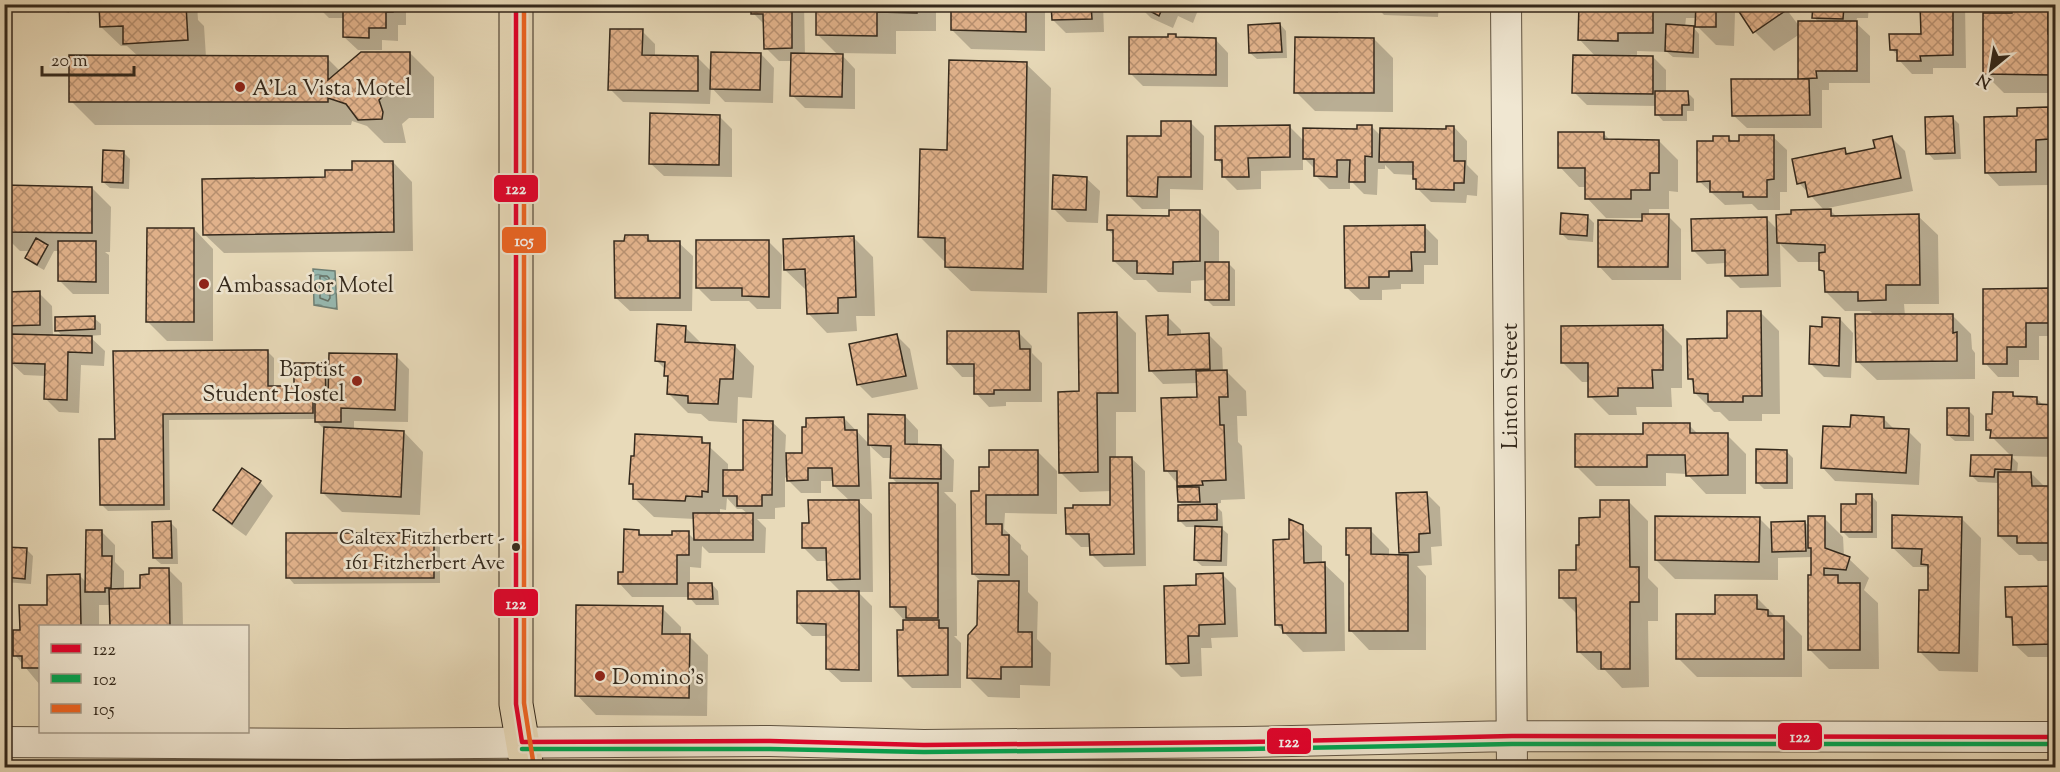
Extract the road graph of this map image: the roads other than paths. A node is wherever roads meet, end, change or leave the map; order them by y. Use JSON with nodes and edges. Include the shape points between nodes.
{"nodes":[{"id":1,"x":516,"y":4,"type":"edge"},
{"id":2,"x":1506,"y":4,"type":"edge"},
{"id":3,"x":1512,"y":736,"type":"junction"},
{"id":4,"x":2055,"y":736,"type":"edge"},
{"id":5,"x":4,"y":742,"type":"edge"},
{"id":6,"x":524,"y":755,"type":"edge"},
{"id":7,"x":1512,"y":768,"type":"edge"}],
"edges":[{"from":1,"to":6,"type":"main road","via":[[516,704]]},
{"from":2,"to":3,"type":"street","name":"Linton Street"},
{"from":3,"to":4,"type":"street"},
{"from":3,"to":6,"type":"street","via":[[958,745],[771,741]]},
{"from":3,"to":7,"type":"street","name":"Linton Street"},
{"from":5,"to":6,"type":"street","via":[[344,744]]}]}
